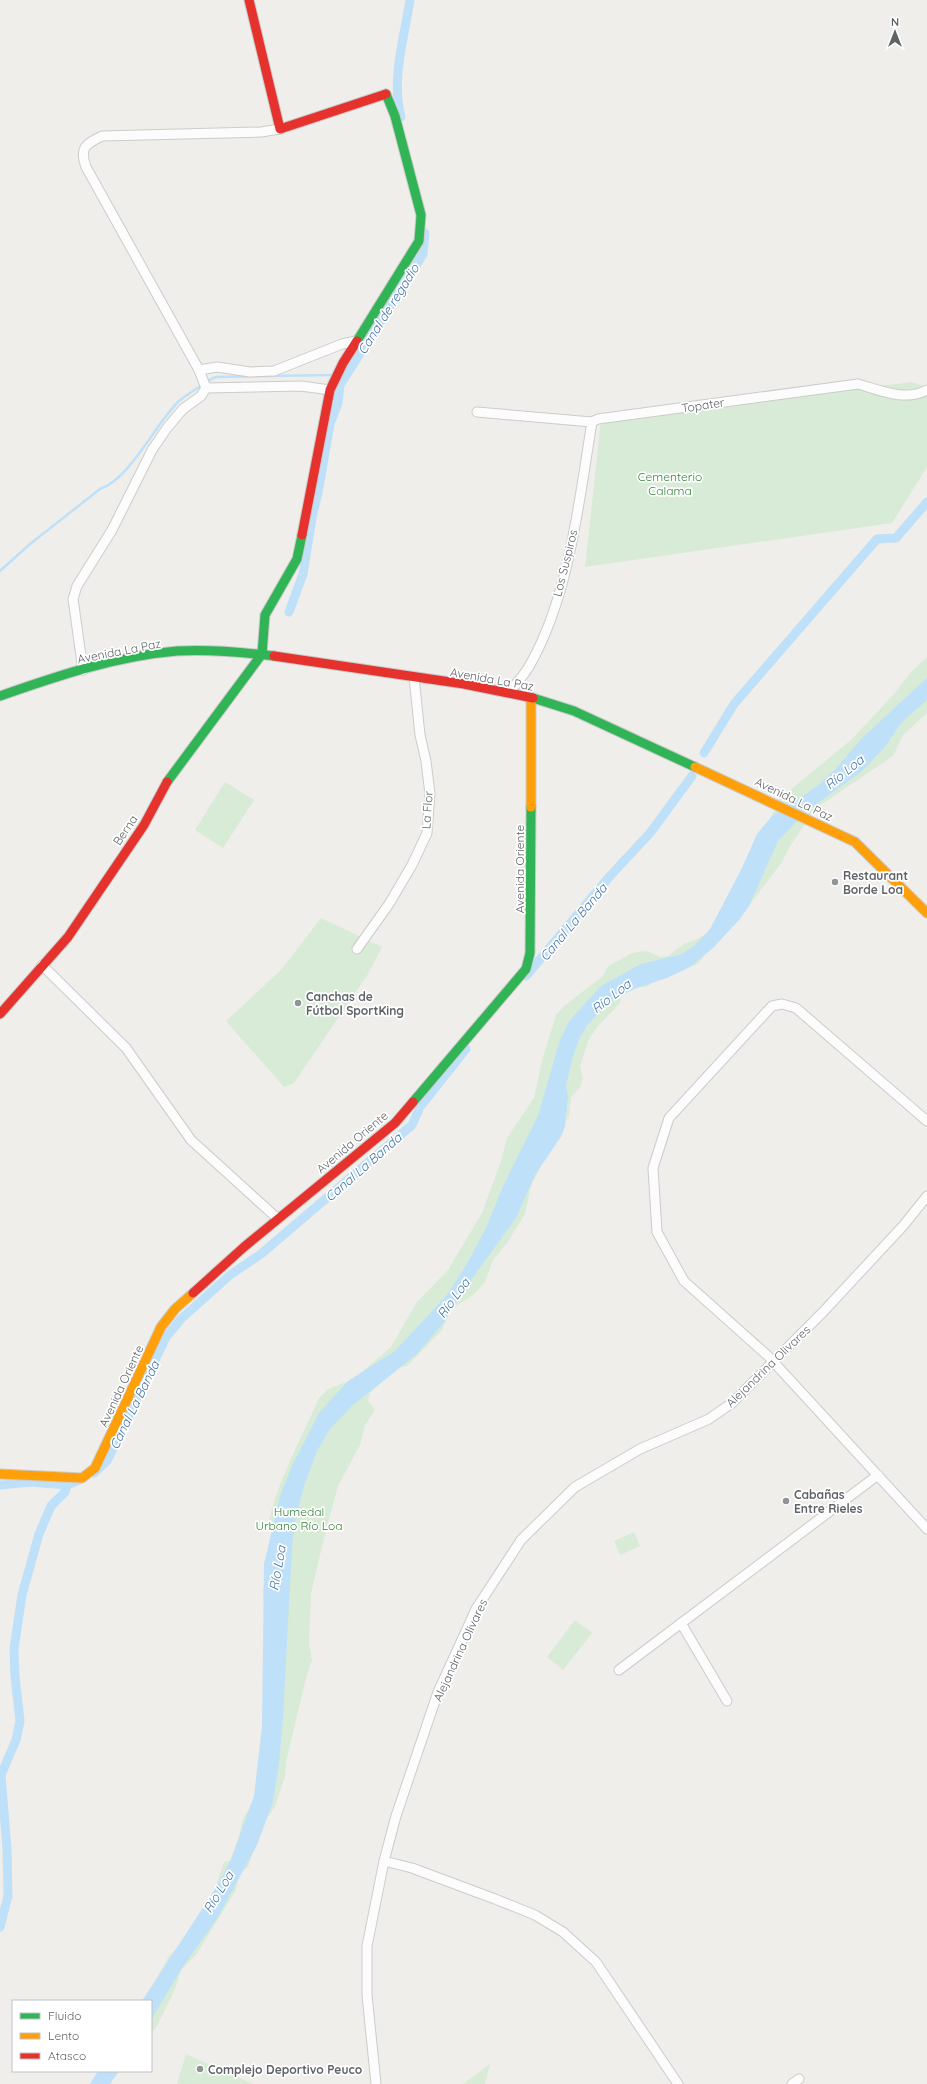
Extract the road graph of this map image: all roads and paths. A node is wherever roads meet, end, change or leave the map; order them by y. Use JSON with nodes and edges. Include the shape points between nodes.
{"nodes":[{"id":1,"x":249,"y":0,"type":"edge"},
{"id":2,"x":280,"y":129,"type":"junction"},
{"id":3,"x":356,"y":341,"type":"junction"},
{"id":4,"x":199,"y":370,"type":"junction"},
{"id":5,"x":206,"y":388,"type":"junction"},
{"id":6,"x":330,"y":390,"type":"junction"},
{"id":7,"x":927,"y":390,"type":"edge"},
{"id":8,"x":477,"y":412,"type":"dead end"},
{"id":9,"x":592,"y":422,"type":"junction"},
{"id":10,"x":262,"y":654,"type":"junction"},
{"id":11,"x":83,"y":670,"type":"junction"},
{"id":12,"x":414,"y":677,"type":"junction"},
{"id":13,"x":509,"y":692,"type":"junction"},
{"id":14,"x":0,"y":696,"type":"edge"},
{"id":15,"x":531,"y":698,"type":"junction"},
{"id":16,"x":927,"y":913,"type":"edge"},
{"id":17,"x":357,"y":949,"type":"dead end"},
{"id":18,"x":42,"y":964,"type":"junction"},
{"id":19,"x":0,"y":1014,"type":"edge"},
{"id":20,"x":927,"y":1121,"type":"edge"},
{"id":21,"x":927,"y":1196,"type":"edge"},
{"id":22,"x":278,"y":1219,"type":"junction"},
{"id":23,"x":774,"y":1363,"type":"junction"},
{"id":24,"x":0,"y":1474,"type":"edge"},
{"id":25,"x":878,"y":1475,"type":"junction"},
{"id":26,"x":927,"y":1528,"type":"edge"},
{"id":27,"x":681,"y":1623,"type":"junction"},
{"id":28,"x":619,"y":1670,"type":"dead end"},
{"id":29,"x":727,"y":1701,"type":"dead end"},
{"id":30,"x":384,"y":1861,"type":"junction"},
{"id":31,"x":376,"y":2084,"type":"edge"},
{"id":32,"x":678,"y":2084,"type":"edge"}],
"edges":[{"from":1,"to":2,"type":"street"},
{"from":2,"to":3,"type":"street","via":[[386,94],[395,116],[421,215],[419,241]]},
{"from":2,"to":4,"type":"street","via":[[261,132],[102,136],[84,147],[82,156],[86,167]]},
{"from":3,"to":4,"type":"street","via":[[274,371],[250,372],[217,368]]},
{"from":3,"to":6,"type":"street"},
{"from":4,"to":5,"type":"street"},
{"from":5,"to":6,"type":"street","via":[[301,386]]},
{"from":5,"to":11,"type":"street","via":[[179,414],[152,450],[112,530],[77,586],[73,599]]},
{"from":6,"to":10,"type":"street","via":[[297,559],[265,615]]},
{"from":7,"to":9,"type":"street","name":"Topater","via":[[905,396],[887,394],[858,384],[598,419]]},
{"from":8,"to":9,"type":"street","name":"Topater"},
{"from":9,"to":13,"type":"street","name":"Los Suspiros","via":[[571,549],[552,615],[531,664]]},
{"from":10,"to":11,"type":"street","name":"Avenida La Paz","via":[[201,651],[152,654]]},
{"from":10,"to":12,"type":"street","name":"Avenida La Paz"},
{"from":10,"to":18,"type":"street","name":"Berna","via":[[161,792],[144,825],[68,937]]},
{"from":11,"to":14,"type":"street","name":"Avenida La Paz"},
{"from":12,"to":13,"type":"street","name":"Avenida La Paz"},
{"from":12,"to":17,"type":"street","name":"La Flor","via":[[430,794],[427,833],[389,904]]},
{"from":13,"to":15,"type":"street","name":"Avenida La Paz"},
{"from":15,"to":16,"type":"street","name":"Avenida La Paz","via":[[560,705],[599,721],[855,842]]},
{"from":15,"to":22,"type":"street","name":"Avenida Oriente","via":[[530,953],[526,969],[395,1123]]},
{"from":18,"to":19,"type":"street","name":"Berna"},
{"from":18,"to":22,"type":"street","via":[[126,1048],[191,1140]]},
{"from":20,"to":23,"type":"street","via":[[796,1008],[782,1004],[772,1006],[669,1118],[653,1168],[657,1232],[684,1281]]},
{"from":21,"to":23,"type":"street","name":"Alejandrina Olivares","via":[[898,1231]]},
{"from":22,"to":24,"type":"street","name":"Avenida Oriente","via":[[175,1308],[162,1327],[96,1468],[82,1478]]},
{"from":23,"to":25,"type":"street"},
{"from":23,"to":30,"type":"street","name":"Alejandrina Olivares","via":[[732,1403],[709,1419],[640,1449],[574,1487],[521,1540],[476,1609],[438,1692],[396,1816]]},
{"from":25,"to":26,"type":"street"},
{"from":25,"to":27,"type":"street"},
{"from":27,"to":28,"type":"street"},
{"from":27,"to":29,"type":"street"},
{"from":30,"to":31,"type":"street","name":"Alejandrina Olivares","via":[[367,1946],[367,1995]]},
{"from":30,"to":32,"type":"street","via":[[412,1868],[495,1899],[535,1915],[563,1932],[596,1962]]}]}
